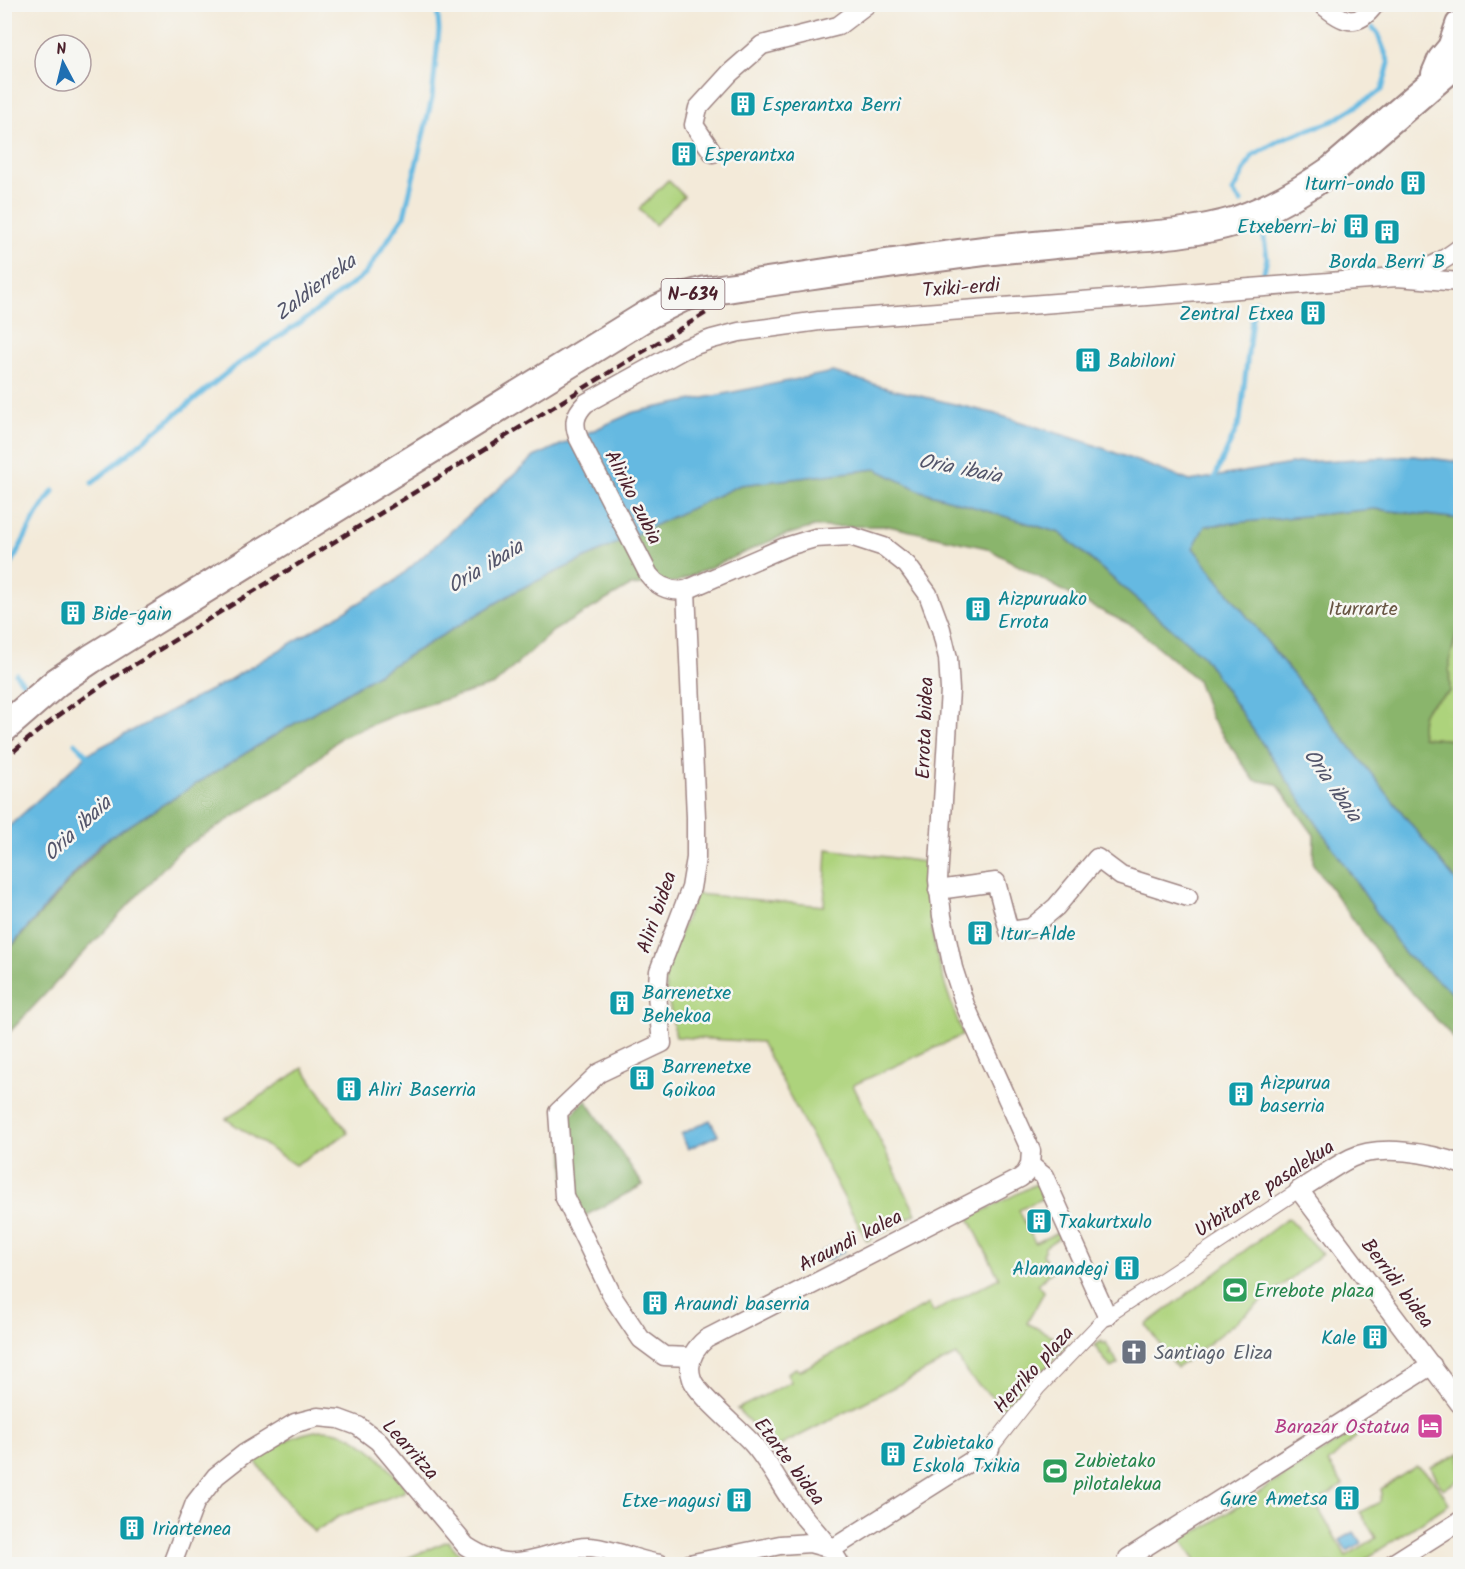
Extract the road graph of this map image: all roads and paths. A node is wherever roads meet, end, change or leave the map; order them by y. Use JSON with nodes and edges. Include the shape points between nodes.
{"nodes":[{"id":1,"x":867,"y":4,"type":"edge"},
{"id":2,"x":1322,"y":4,"type":"edge"},
{"id":3,"x":1375,"y":4,"type":"edge"},
{"id":4,"x":1461,"y":25,"type":"edge"},
{"id":5,"x":1461,"y":60,"type":"edge"},
{"id":6,"x":1430,"y":86,"type":"junction"},
{"id":7,"x":713,"y":153,"type":"dead end"},
{"id":8,"x":1461,"y":248,"type":"edge"},
{"id":9,"x":1397,"y":278,"type":"junction"},
{"id":10,"x":1461,"y":282,"type":"edge"},
{"id":11,"x":579,"y":439,"type":"joint"},
{"id":12,"x":686,"y":590,"type":"junction"},
{"id":13,"x":5,"y":726,"type":"edge"},
{"id":14,"x":938,"y":890,"type":"junction"},
{"id":15,"x":1188,"y":897,"type":"dead end"},
{"id":16,"x":1461,"y":1164,"type":"edge"},
{"id":17,"x":1030,"y":1165,"type":"junction"},
{"id":18,"x":1299,"y":1190,"type":"junction"},
{"id":19,"x":1107,"y":1316,"type":"junction"},
{"id":20,"x":691,"y":1357,"type":"junction"},
{"id":21,"x":1432,"y":1365,"type":"junction"},
{"id":22,"x":1461,"y":1404,"type":"edge"},
{"id":23,"x":990,"y":1449,"type":"joint"},
{"id":24,"x":1461,"y":1521,"type":"edge"},
{"id":25,"x":836,"y":1557,"type":"edge"},
{"id":26,"x":1123,"y":1561,"type":"edge"},
{"id":27,"x":172,"y":1564,"type":"edge"},
{"id":28,"x":660,"y":1564,"type":"edge"},
{"id":29,"x":689,"y":1564,"type":"edge"},
{"id":30,"x":1392,"y":1564,"type":"edge"}],
"edges":[{"from":1,"to":7,"type":"street","via":[[838,26],[762,45],[730,73],[698,108],[694,125]]},
{"from":2,"to":3,"type":"street","via":[[1340,19],[1358,20]]},
{"from":4,"to":6,"type":"highway"},
{"from":5,"to":6,"type":"highway","number":"N-634"},
{"from":6,"to":13,"type":"highway","number":"N-634","via":[[1316,181],[1278,203],[1216,226],[1172,234],[937,257],[706,291],[672,302],[91,659]]},
{"from":8,"to":9,"type":"street","via":[[1426,270]]},
{"from":9,"to":10,"type":"street"},
{"from":9,"to":11,"type":"street","name":"Txiki-erdi","via":[[819,321],[739,332],[684,349],[586,403],[575,422]]},
{"from":11,"to":12,"type":"street","name":"Aliriko zubia","via":[[649,575],[664,588]]},
{"from":12,"to":14,"type":"street","name":"Errota bidea","via":[[815,538],[850,536],[884,547],[908,566],[928,594],[948,658],[950,690]]},
{"from":12,"to":20,"type":"street","name":"Aliri bidea","via":[[696,858],[691,888],[659,970],[657,995],[662,1043],[599,1072],[558,1112],[564,1197],[614,1299],[641,1339],[664,1356]]},
{"from":14,"to":15,"type":"street","via":[[996,882],[1009,932],[1031,928],[1056,907],[1097,858],[1121,876]]},
{"from":14,"to":17,"type":"street","name":"Errota bidea","via":[[953,968],[965,1005],[1031,1151]]},
{"from":16,"to":18,"type":"street","name":"Urbitarte pasalekua","via":[[1397,1151],[1372,1151],[1352,1158]]},
{"from":17,"to":19,"type":"street","name":"Errota bidea","via":[[1044,1176]]},
{"from":17,"to":20,"type":"street","name":"Araundi kalea","via":[[1020,1178],[706,1339]]},
{"from":18,"to":19,"type":"street","name":"Urbitarte pasalekua"},
{"from":18,"to":21,"type":"street","name":"Berridi bidea"},
{"from":19,"to":23,"type":"street","name":"Herriko plaza","via":[[1038,1388]]},
{"from":20,"to":25,"type":"street","name":"Etarte bidea","via":[[692,1381],[753,1444]]},
{"from":21,"to":22,"type":"street","name":"Berridi bidea"},
{"from":21,"to":26,"type":"street"},
{"from":23,"to":25,"type":"street"},
{"from":24,"to":30,"type":"street"},
{"from":25,"to":29,"type":"street","via":[[810,1543],[780,1545]]},
{"from":27,"to":28,"type":"street","name":"Learritza","via":[[195,1503],[216,1476],[295,1424],[318,1417],[358,1426],[378,1441],[466,1546],[491,1562],[517,1564],[588,1547]]}]}
